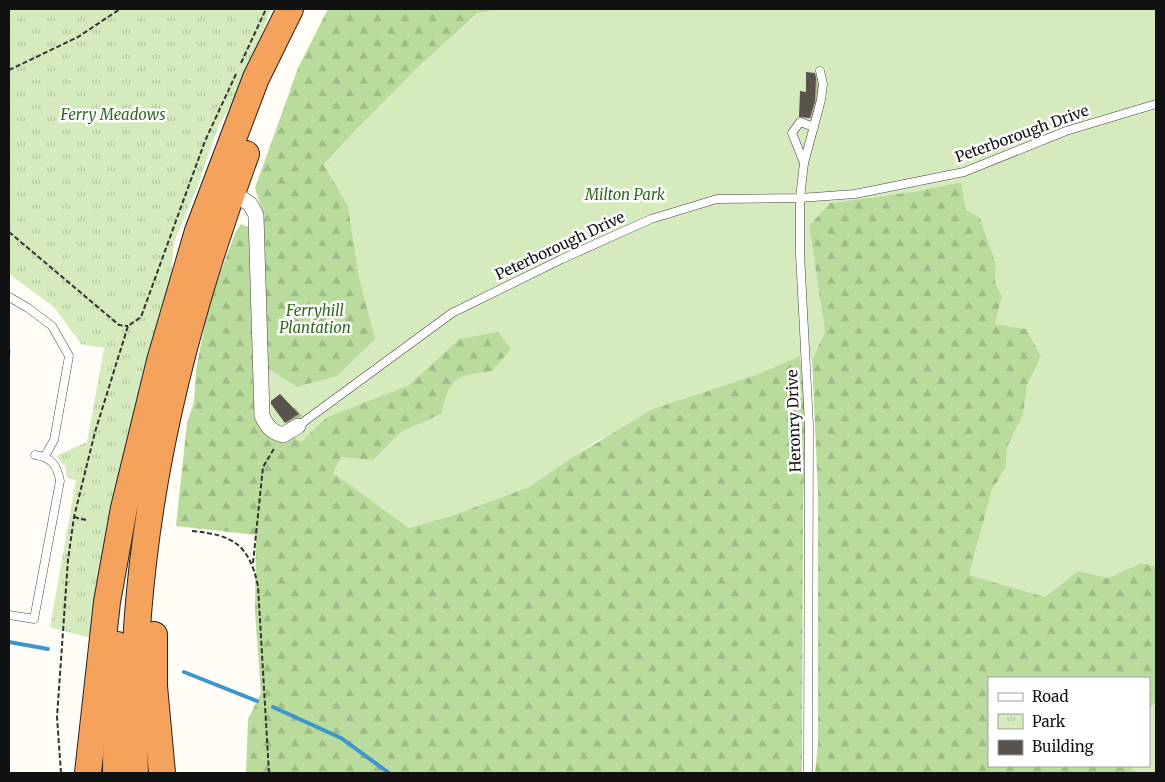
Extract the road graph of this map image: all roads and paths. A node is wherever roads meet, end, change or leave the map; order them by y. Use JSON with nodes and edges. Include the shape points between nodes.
{"nodes":[{"id":1,"x":120,"y":9,"type":"edge"},
{"id":2,"x":266,"y":9,"type":"edge"},
{"id":3,"x":290,"y":9,"type":"edge"},
{"id":4,"x":308,"y":9,"type":"edge"},
{"id":5,"x":9,"y":70,"type":"edge"},
{"id":6,"x":820,"y":71,"type":"dead end"},
{"id":7,"x":1156,"y":104,"type":"edge"},
{"id":8,"x":814,"y":127,"type":"junction"},
{"id":9,"x":804,"y":163,"type":"junction"},
{"id":10,"x":232,"y":192,"type":"junction"},
{"id":11,"x":800,"y":198,"type":"junction"},
{"id":12,"x":9,"y":232,"type":"edge"},
{"id":13,"x":9,"y":297,"type":"edge"},
{"id":14,"x":128,"y":326,"type":"junction"},
{"id":15,"x":169,"y":365,"type":"junction"},
{"id":16,"x":298,"y":426,"type":"joint"},
{"id":17,"x":283,"y":434,"type":"junction"},
{"id":18,"x":35,"y":455,"type":"dead end"},
{"id":19,"x":44,"y":456,"type":"junction"},
{"id":20,"x":74,"y":518,"type":"junction"},
{"id":21,"x":86,"y":520,"type":"dead end"},
{"id":22,"x":192,"y":531,"type":"dead end"},
{"id":23,"x":253,"y":564,"type":"junction"},
{"id":24,"x":9,"y":615,"type":"edge"},
{"id":25,"x":61,"y":773,"type":"edge"},
{"id":26,"x":88,"y":773,"type":"edge"},
{"id":27,"x":116,"y":773,"type":"edge"},
{"id":28,"x":135,"y":773,"type":"edge"},
{"id":29,"x":162,"y":773,"type":"edge"},
{"id":30,"x":269,"y":773,"type":"edge"},
{"id":31,"x":808,"y":773,"type":"edge"}],
"edges":[{"from":1,"to":5,"type":"path","via":[[78,37]]},
{"from":2,"to":14,"type":"path","via":[[205,141],[141,317]]},
{"from":3,"to":15,"type":"highway","via":[[256,78],[198,231]]},
{"from":4,"to":10,"type":"highway","via":[[273,83]]},
{"from":6,"to":8,"type":"lane","name":"Heronry Drive","via":[[823,84]]},
{"from":7,"to":11,"type":"lane","name":"Peterborough Drive","via":[[1066,132],[964,172],[855,194]]},
{"from":8,"to":9,"type":"lane","name":"Heronry Drive"},
{"from":8,"to":9,"type":"lane","via":[[800,122],[793,128]]},
{"from":9,"to":11,"type":"lane","name":"Heronry Drive"},
{"from":10,"to":15,"type":"highway"},
{"from":10,"to":17,"type":"street","via":[[250,204],[256,215],[262,416],[275,433]]},
{"from":11,"to":16,"type":"lane","name":"Peterborough Drive","via":[[717,199],[651,218],[452,313]]},
{"from":11,"to":31,"type":"lane","name":"Heronry Drive","via":[[809,425]]},
{"from":12,"to":14,"type":"path","via":[[119,325]]},
{"from":13,"to":19,"type":"lane","via":[[52,326],[69,356],[54,440]]},
{"from":14,"to":20,"type":"path","via":[[95,432]]},
{"from":15,"to":26,"type":"highway","via":[[124,508],[107,602]]},
{"from":15,"to":27,"type":"highway","via":[[131,509],[115,675]]},
{"from":15,"to":28,"type":"highway","via":[[146,538],[136,672]]},
{"from":15,"to":29,"type":"highway","via":[[173,433],[154,609],[154,686]]},
{"from":16,"to":17,"type":"street"},
{"from":17,"to":23,"type":"path","via":[[263,467]]},
{"from":18,"to":19,"type":"lane"},
{"from":19,"to":24,"type":"lane","via":[[58,468],[60,481],[34,619]]},
{"from":20,"to":21,"type":"path"},
{"from":20,"to":25,"type":"path","via":[[59,664],[57,717]]},
{"from":22,"to":23,"type":"path","via":[[230,538]]},
{"from":23,"to":30,"type":"path","via":[[258,586]]}]}
